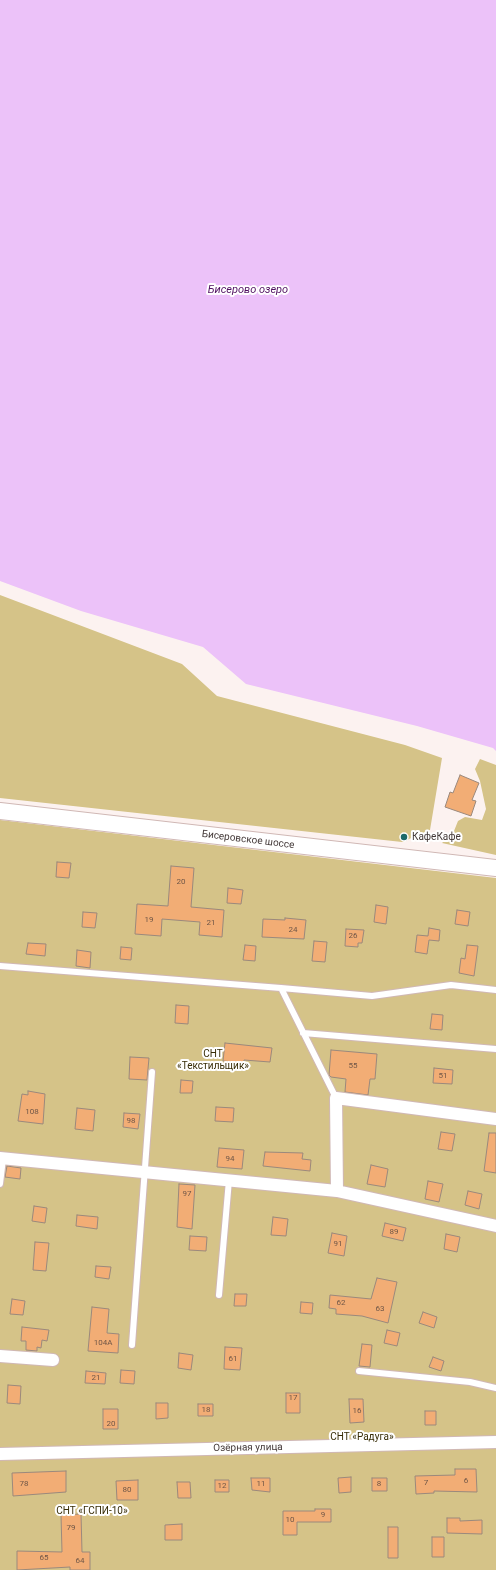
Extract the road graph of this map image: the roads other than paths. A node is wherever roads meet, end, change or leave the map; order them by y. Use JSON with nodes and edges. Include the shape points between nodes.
{"nodes":[{"id":1,"x":0,"y":811,"type":"edge"},
{"id":2,"x":496,"y":868,"type":"edge"},
{"id":3,"x":0,"y":966,"type":"edge"},
{"id":4,"x":281,"y":988,"type":"junction"},
{"id":5,"x":496,"y":990,"type":"edge"},
{"id":6,"x":303,"y":1033,"type":"junction"},
{"id":7,"x":496,"y":1049,"type":"edge"},
{"id":8,"x":152,"y":1072,"type":"dead end"},
{"id":9,"x":336,"y":1098,"type":"junction"},
{"id":10,"x":496,"y":1119,"type":"edge"},
{"id":11,"x":1,"y":1158,"type":"edge"},
{"id":12,"x":145,"y":1172,"type":"junction"},
{"id":13,"x":229,"y":1180,"type":"junction"},
{"id":14,"x":0,"y":1184,"type":"edge"},
{"id":15,"x":337,"y":1191,"type":"junction"},
{"id":16,"x":496,"y":1226,"type":"edge"},
{"id":17,"x":219,"y":1295,"type":"dead end"},
{"id":18,"x":132,"y":1345,"type":"dead end"},
{"id":19,"x":0,"y":1356,"type":"edge"},
{"id":20,"x":53,"y":1360,"type":"dead end"},
{"id":21,"x":359,"y":1372,"type":"dead end"},
{"id":22,"x":496,"y":1388,"type":"edge"},
{"id":23,"x":496,"y":1442,"type":"edge"},
{"id":24,"x":0,"y":1454,"type":"edge"}],
"edges":[{"from":1,"to":2,"type":"main road","name":"Бисеровское шоссе"},
{"from":3,"to":4,"type":"lane"},
{"from":4,"to":5,"type":"lane","via":[[372,996],[451,985]]},
{"from":4,"to":6,"type":"lane"},
{"from":6,"to":7,"type":"lane"},
{"from":6,"to":9,"type":"lane"},
{"from":8,"to":12,"type":"lane"},
{"from":9,"to":10,"type":"street"},
{"from":9,"to":15,"type":"street"},
{"from":11,"to":12,"type":"street"},
{"from":11,"to":14,"type":"lane"},
{"from":12,"to":13,"type":"street"},
{"from":12,"to":18,"type":"lane"},
{"from":13,"to":15,"type":"street"},
{"from":13,"to":17,"type":"lane"},
{"from":15,"to":16,"type":"street"},
{"from":19,"to":20,"type":"street"},
{"from":21,"to":22,"type":"lane","via":[[470,1382]]},
{"from":23,"to":24,"type":"street","name":"Озёрная улица"}]}
